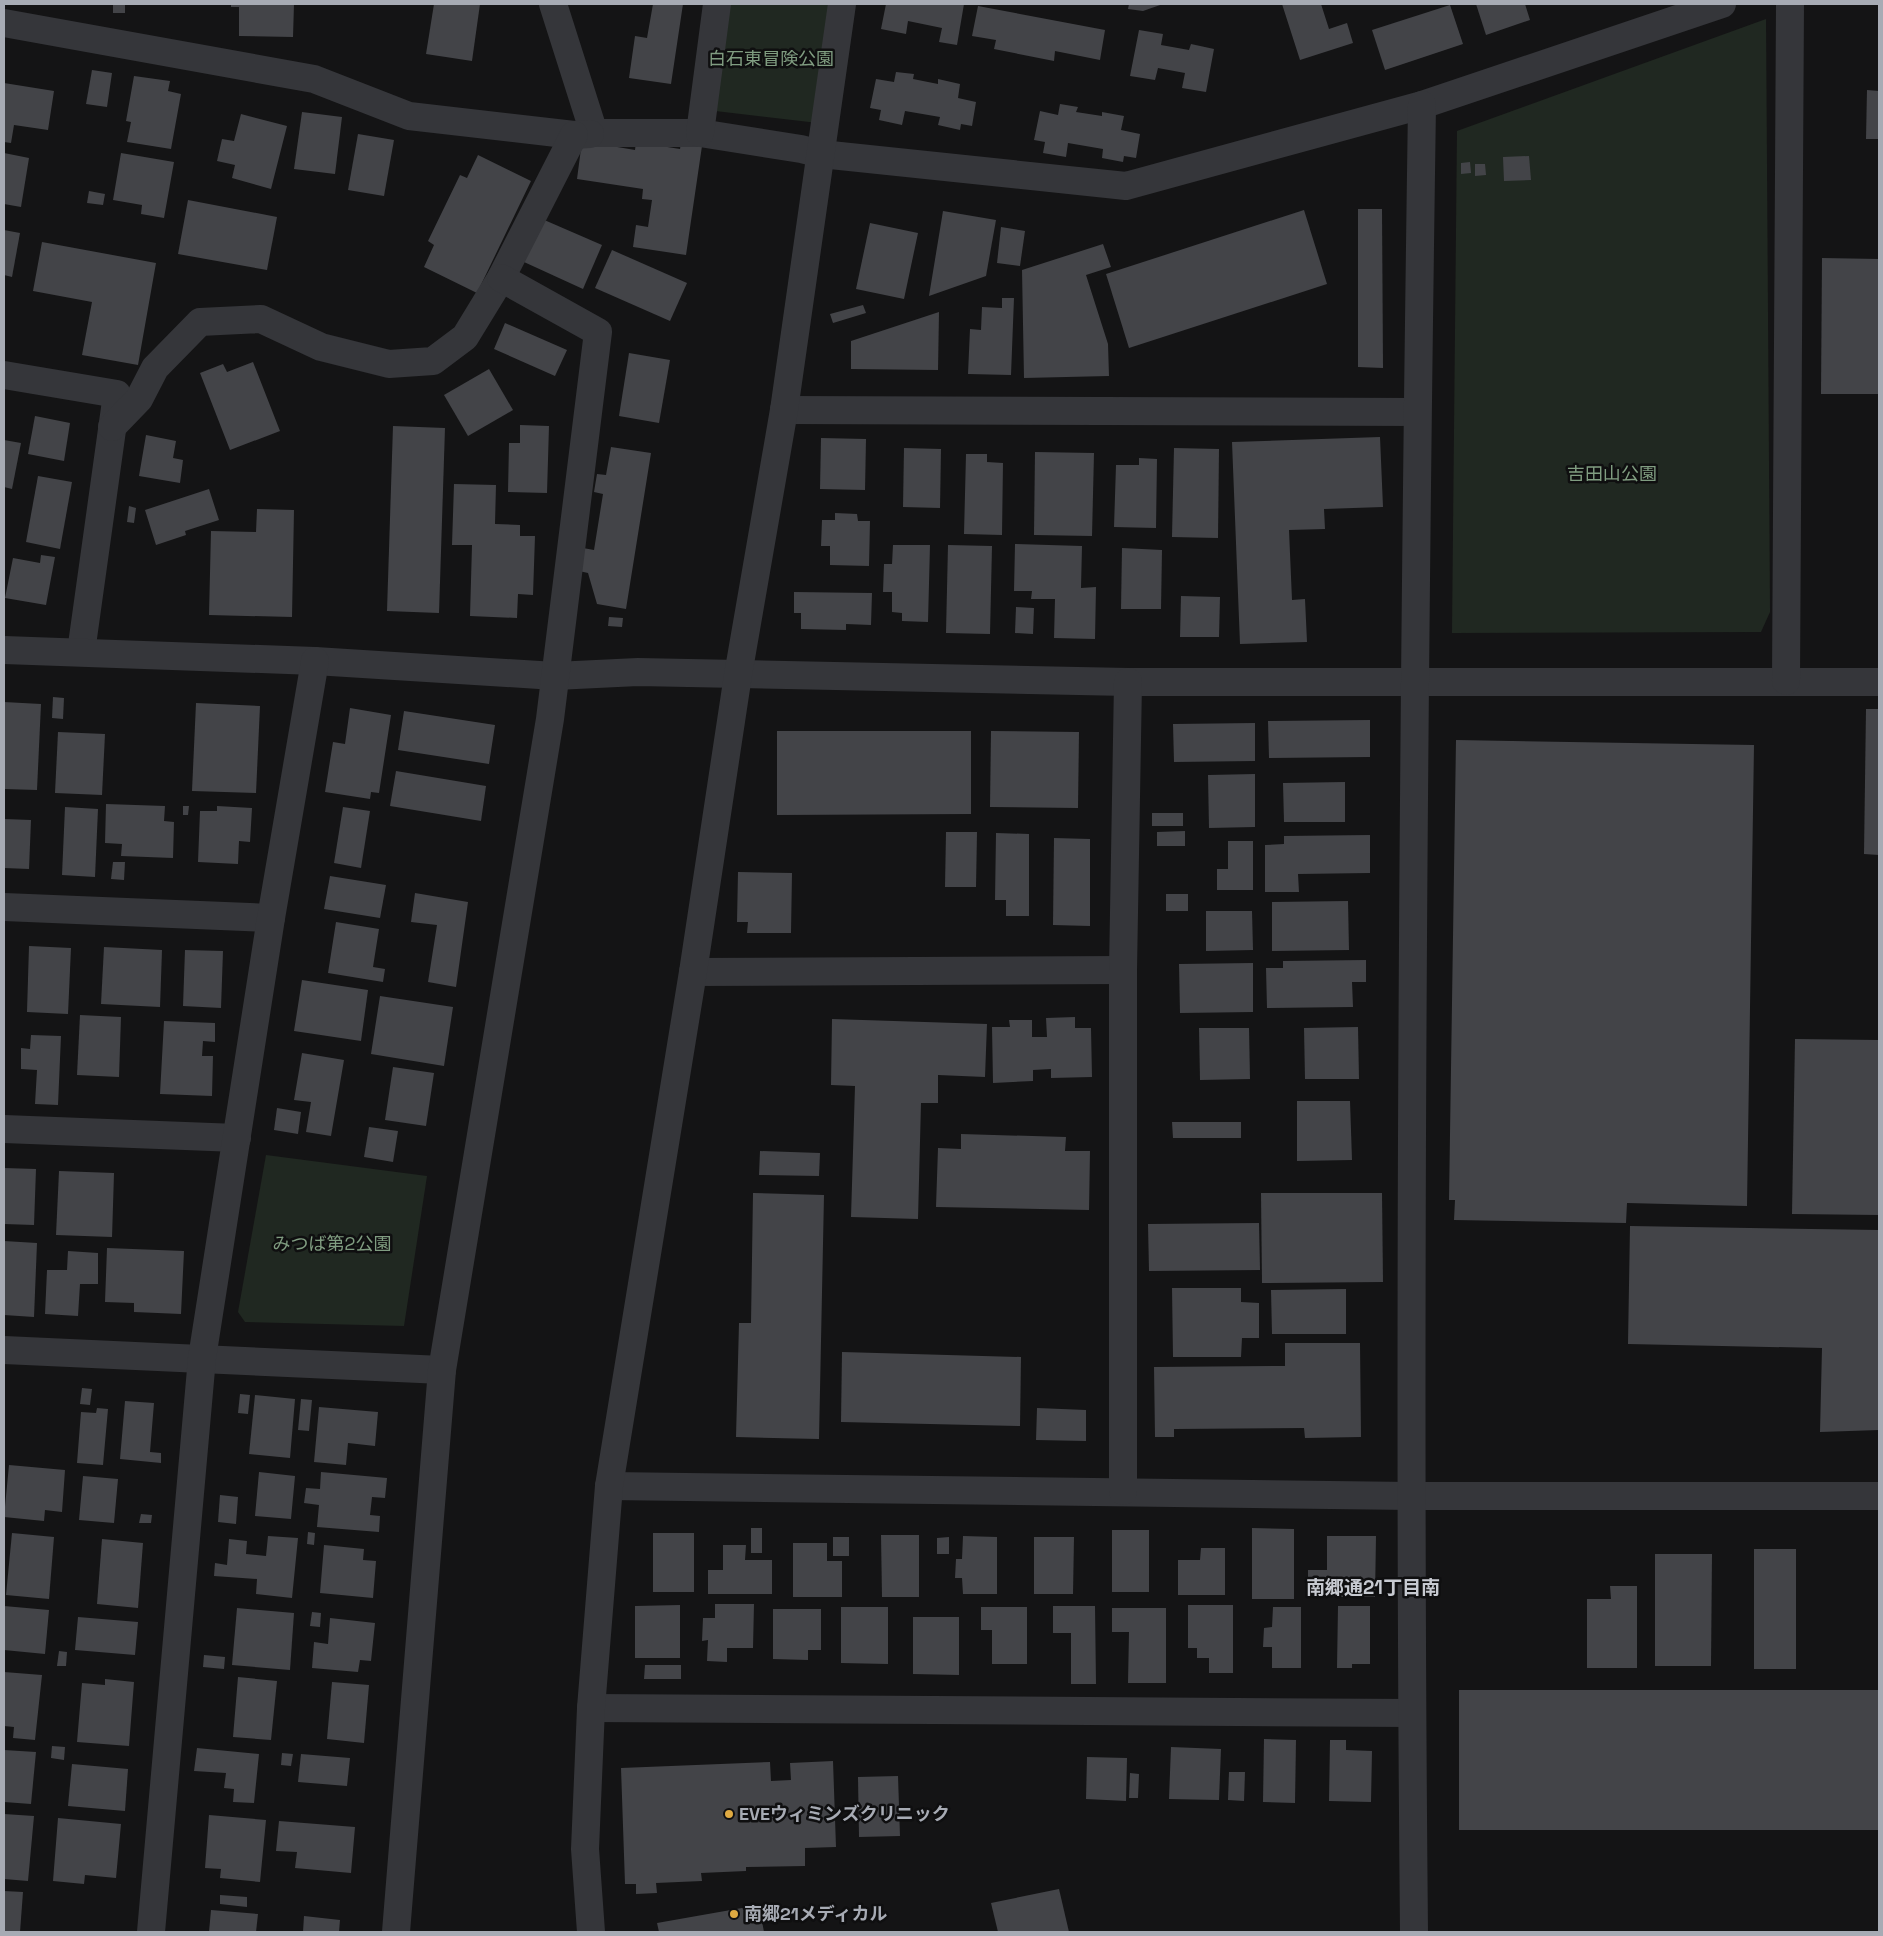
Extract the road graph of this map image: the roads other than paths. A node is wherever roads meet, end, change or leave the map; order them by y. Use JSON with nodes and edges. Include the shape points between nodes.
{"nodes":[{"id":1,"x":552,"y":4,"type":"edge"},
{"id":2,"x":717,"y":4,"type":"edge"},
{"id":3,"x":842,"y":4,"type":"edge"},
{"id":4,"x":1722,"y":4,"type":"edge"},
{"id":5,"x":1790,"y":4,"type":"edge"},
{"id":6,"x":4,"y":23,"type":"edge"},
{"id":7,"x":1422,"y":105,"type":"junction"},
{"id":8,"x":700,"y":133,"type":"junction"},
{"id":9,"x":584,"y":134,"type":"junction"},
{"id":10,"x":821,"y":154,"type":"junction"},
{"id":11,"x":501,"y":278,"type":"junction"},
{"id":12,"x":4,"y":375,"type":"edge"},
{"id":13,"x":784,"y":410,"type":"junction"},
{"id":14,"x":1417,"y":412,"type":"junction"},
{"id":15,"x":112,"y":427,"type":"junction"},
{"id":16,"x":4,"y":650,"type":"edge"},
{"id":17,"x":81,"y":652,"type":"junction"},
{"id":18,"x":315,"y":661,"type":"junction"},
{"id":19,"x":738,"y":675,"type":"junction"},
{"id":20,"x":555,"y":676,"type":"junction"},
{"id":21,"x":1414,"y":680,"type":"junction"},
{"id":22,"x":1786,"y":681,"type":"junction"},
{"id":23,"x":1128,"y":682,"type":"junction"},
{"id":24,"x":1879,"y":682,"type":"edge"},
{"id":25,"x":4,"y":907,"type":"edge"},
{"id":26,"x":271,"y":918,"type":"junction"},
{"id":27,"x":1123,"y":970,"type":"junction"},
{"id":28,"x":693,"y":972,"type":"junction"},
{"id":29,"x":4,"y":1129,"type":"edge"},
{"id":30,"x":237,"y":1138,"type":"junction"},
{"id":31,"x":4,"y":1350,"type":"edge"},
{"id":32,"x":202,"y":1358,"type":"junction"},
{"id":33,"x":442,"y":1370,"type":"junction"},
{"id":34,"x":610,"y":1486,"type":"junction"},
{"id":35,"x":1123,"y":1491,"type":"junction"},
{"id":36,"x":1411,"y":1496,"type":"junction"},
{"id":37,"x":1879,"y":1496,"type":"edge"},
{"id":38,"x":591,"y":1708,"type":"junction"},
{"id":39,"x":1412,"y":1713,"type":"junction"},
{"id":40,"x":151,"y":1932,"type":"edge"},
{"id":41,"x":396,"y":1932,"type":"edge"},
{"id":42,"x":591,"y":1932,"type":"edge"},
{"id":43,"x":1414,"y":1932,"type":"edge"}],
"edges":[{"from":1,"to":9,"type":"street"},
{"from":2,"to":8,"type":"street"},
{"from":3,"to":10,"type":"street"},
{"from":4,"to":7,"type":"street"},
{"from":5,"to":22,"type":"street"},
{"from":6,"to":9,"type":"street","via":[[314,79],[409,116]]},
{"from":7,"to":10,"type":"street","via":[[1126,186]]},
{"from":7,"to":14,"type":"street"},
{"from":8,"to":9,"type":"street"},
{"from":8,"to":10,"type":"street"},
{"from":9,"to":11,"type":"street"},
{"from":10,"to":13,"type":"street"},
{"from":11,"to":15,"type":"street","via":[[465,337],[433,361],[389,364],[321,347],[261,319],[200,322],[155,368],[139,399]]},
{"from":11,"to":20,"type":"street","via":[[598,332]]},
{"from":12,"to":15,"type":"street","via":[[117,394]]},
{"from":13,"to":14,"type":"street"},
{"from":13,"to":19,"type":"street"},
{"from":14,"to":21,"type":"street"},
{"from":15,"to":17,"type":"street"},
{"from":16,"to":17,"type":"street"},
{"from":17,"to":18,"type":"street"},
{"from":18,"to":20,"type":"street"},
{"from":18,"to":26,"type":"street"},
{"from":19,"to":20,"type":"street","via":[[632,672]]},
{"from":19,"to":23,"type":"street"},
{"from":19,"to":28,"type":"street"},
{"from":20,"to":33,"type":"street"},
{"from":21,"to":22,"type":"street"},
{"from":21,"to":23,"type":"street"},
{"from":21,"to":36,"type":"street"},
{"from":22,"to":24,"type":"street"},
{"from":23,"to":27,"type":"street"},
{"from":25,"to":26,"type":"street"},
{"from":26,"to":30,"type":"street"},
{"from":27,"to":28,"type":"street"},
{"from":27,"to":35,"type":"street"},
{"from":28,"to":34,"type":"street"},
{"from":29,"to":30,"type":"street"},
{"from":30,"to":32,"type":"street"},
{"from":31,"to":32,"type":"street"},
{"from":32,"to":33,"type":"street"},
{"from":32,"to":40,"type":"street"},
{"from":33,"to":41,"type":"street"},
{"from":34,"to":35,"type":"street"},
{"from":34,"to":38,"type":"street"},
{"from":35,"to":36,"type":"street"},
{"from":36,"to":37,"type":"street"},
{"from":36,"to":39,"type":"street"},
{"from":38,"to":39,"type":"street"},
{"from":38,"to":42,"type":"street","via":[[585,1849]]},
{"from":39,"to":43,"type":"street"}]}
